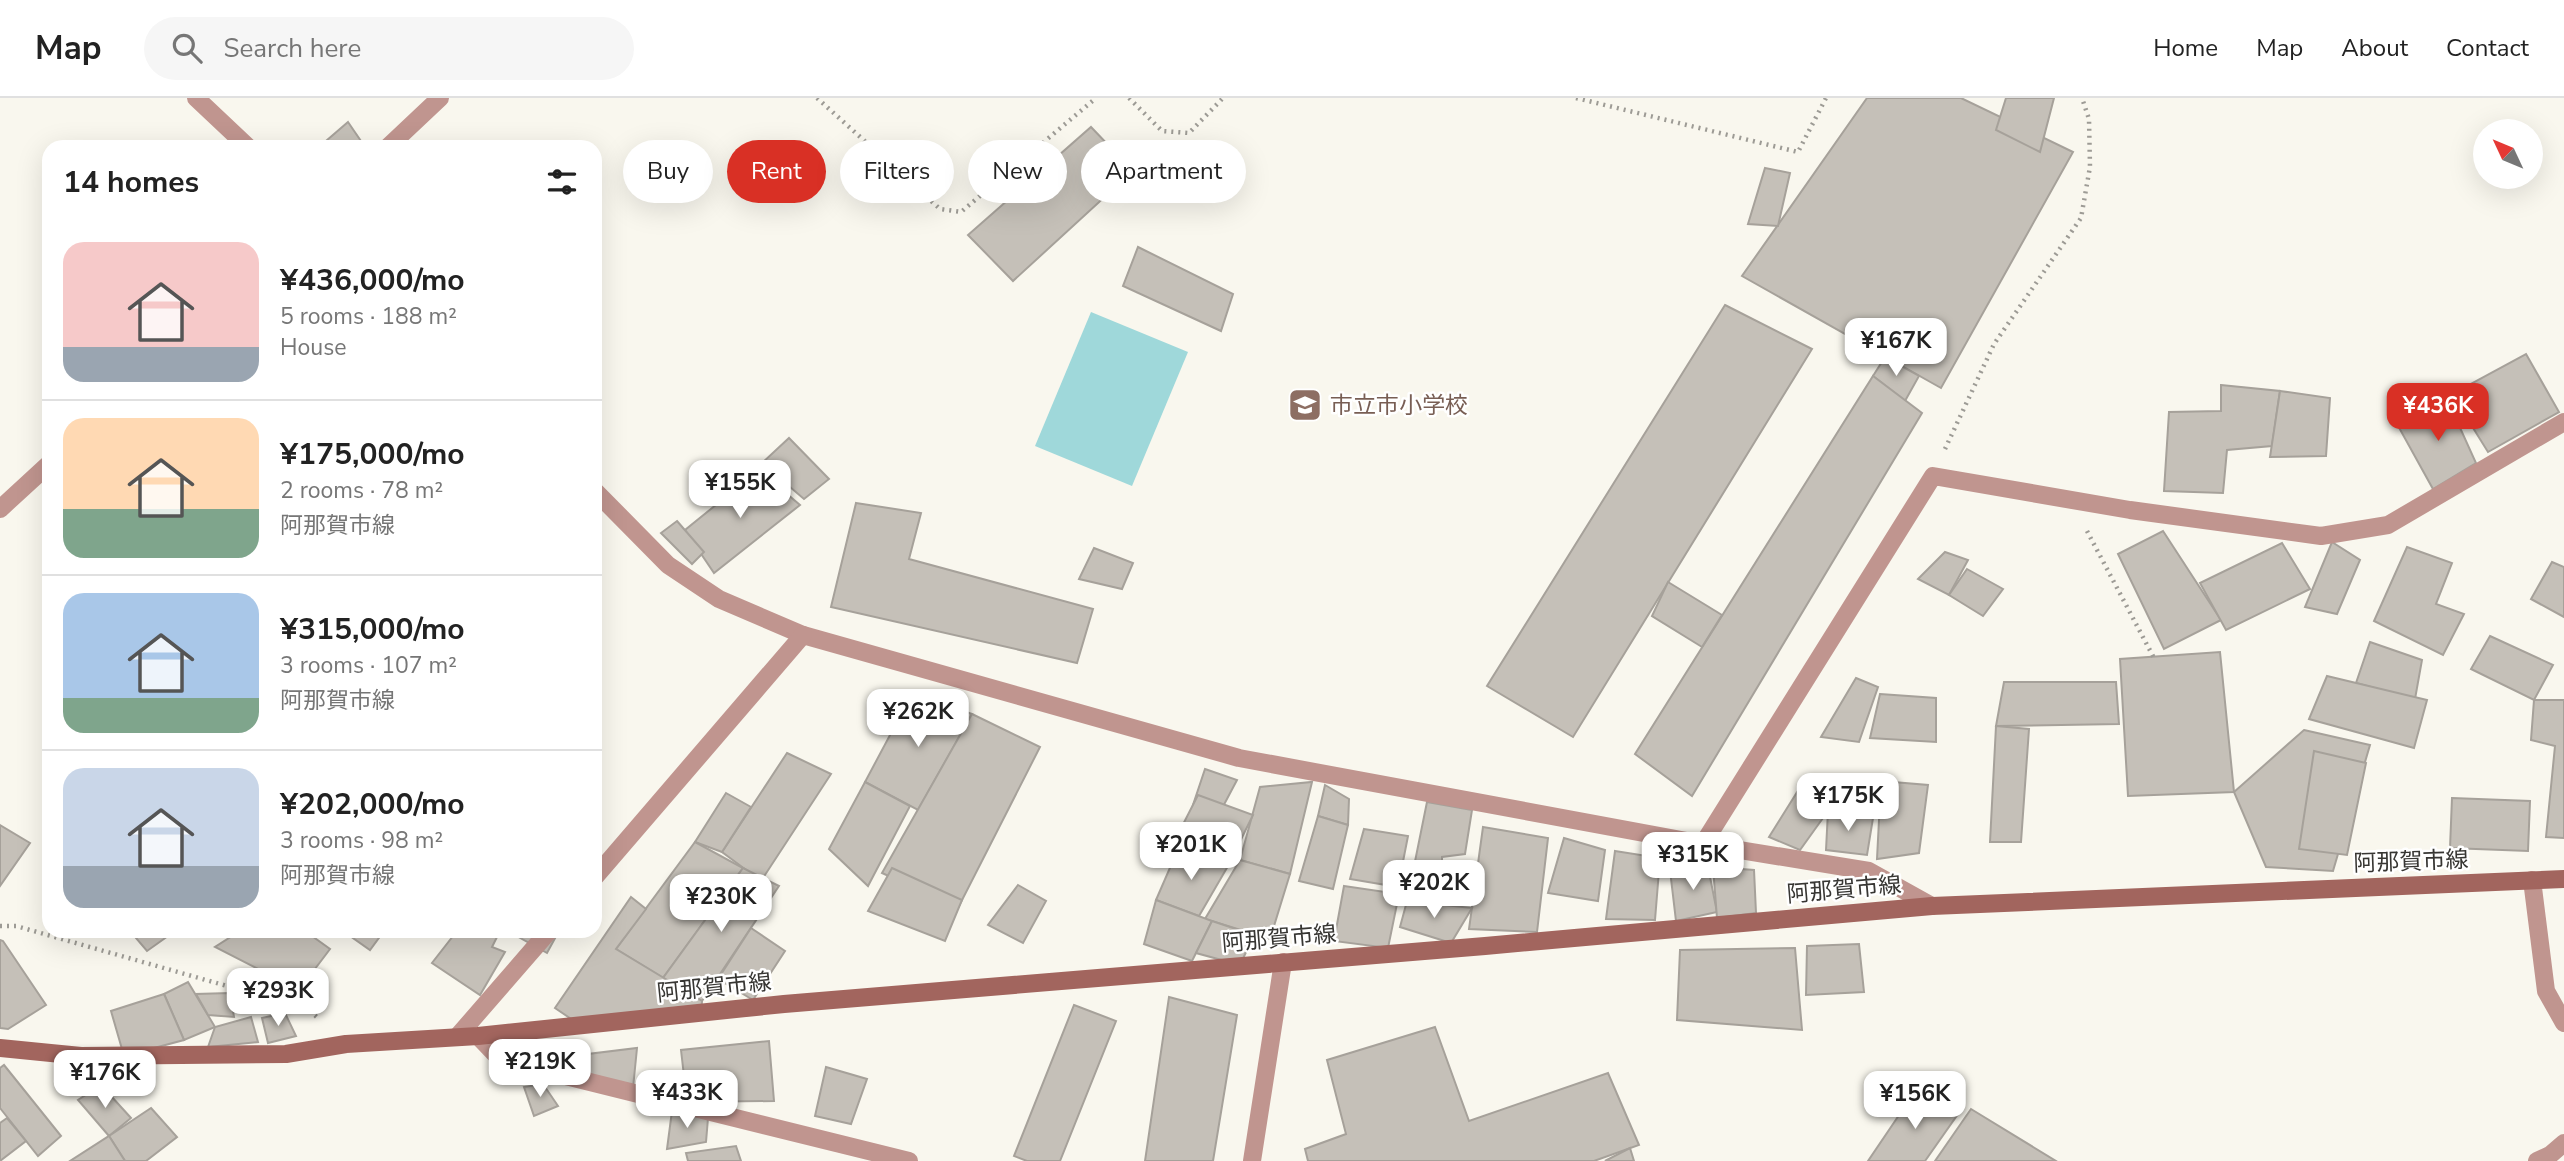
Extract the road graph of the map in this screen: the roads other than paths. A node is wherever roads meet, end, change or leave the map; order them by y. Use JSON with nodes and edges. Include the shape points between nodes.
{"nodes":[{"id":1,"x":196,"y":98,"type":"edge"},
{"id":2,"x":440,"y":98,"type":"edge"},
{"id":3,"x":241,"y":140,"type":"edge"},
{"id":4,"x":395,"y":140,"type":"edge"},
{"id":5,"x":2564,"y":422,"type":"edge"},
{"id":6,"x":42,"y":470,"type":"edge"},
{"id":7,"x":602,"y":498,"type":"edge"},
{"id":8,"x":0,"y":509,"type":"edge"},
{"id":9,"x":803,"y":635,"type":"junction"},
{"id":10,"x":1703,"y":844,"type":"junction"},
{"id":11,"x":602,"y":869,"type":"edge"},
{"id":12,"x":2564,"y":878,"type":"edge"},
{"id":13,"x":2532,"y":880,"type":"junction"},
{"id":14,"x":1932,"y":906,"type":"junction"},
{"id":15,"x":542,"y":938,"type":"edge"},
{"id":16,"x":1283,"y":962,"type":"junction"},
{"id":17,"x":2564,"y":1023,"type":"edge"},
{"id":18,"x":478,"y":1036,"type":"junction"},
{"id":19,"x":457,"y":1037,"type":"junction"},
{"id":20,"x":0,"y":1048,"type":"edge"},
{"id":21,"x":2564,"y":1143,"type":"edge"},
{"id":22,"x":909,"y":1161,"type":"edge"},
{"id":23,"x":1252,"y":1161,"type":"edge"},
{"id":24,"x":2537,"y":1161,"type":"edge"}],
"edges":[{"from":1,"to":3,"type":"street"},
{"from":2,"to":4,"type":"street"},
{"from":5,"to":10,"type":"street","via":[[2388,526],[2322,536],[2130,510],[1933,475]]},
{"from":6,"to":8,"type":"street"},
{"from":7,"to":9,"type":"street","via":[[668,565],[719,598]]},
{"from":9,"to":10,"type":"street","via":[[1239,758]]},
{"from":9,"to":11,"type":"street"},
{"from":10,"to":14,"type":"street","via":[[1869,871]]},
{"from":12,"to":13,"type":"main road","name":"阿那賀市線"},
{"from":13,"to":14,"type":"main road","name":"阿那賀市線"},
{"from":13,"to":17,"type":"street","via":[[2546,991]]},
{"from":14,"to":16,"type":"main road","name":"阿那賀市線"},
{"from":15,"to":19,"type":"street"},
{"from":16,"to":18,"type":"main road","name":"阿那賀市線","via":[[785,1004]]},
{"from":16,"to":23,"type":"street"},
{"from":18,"to":19,"type":"main road","name":"阿那賀市線"},
{"from":18,"to":22,"type":"street","via":[[501,1060]]},
{"from":19,"to":20,"type":"main road","name":"阿那賀市線","via":[[346,1044],[286,1055],[81,1056]]},
{"from":21,"to":24,"type":"street"}]}
